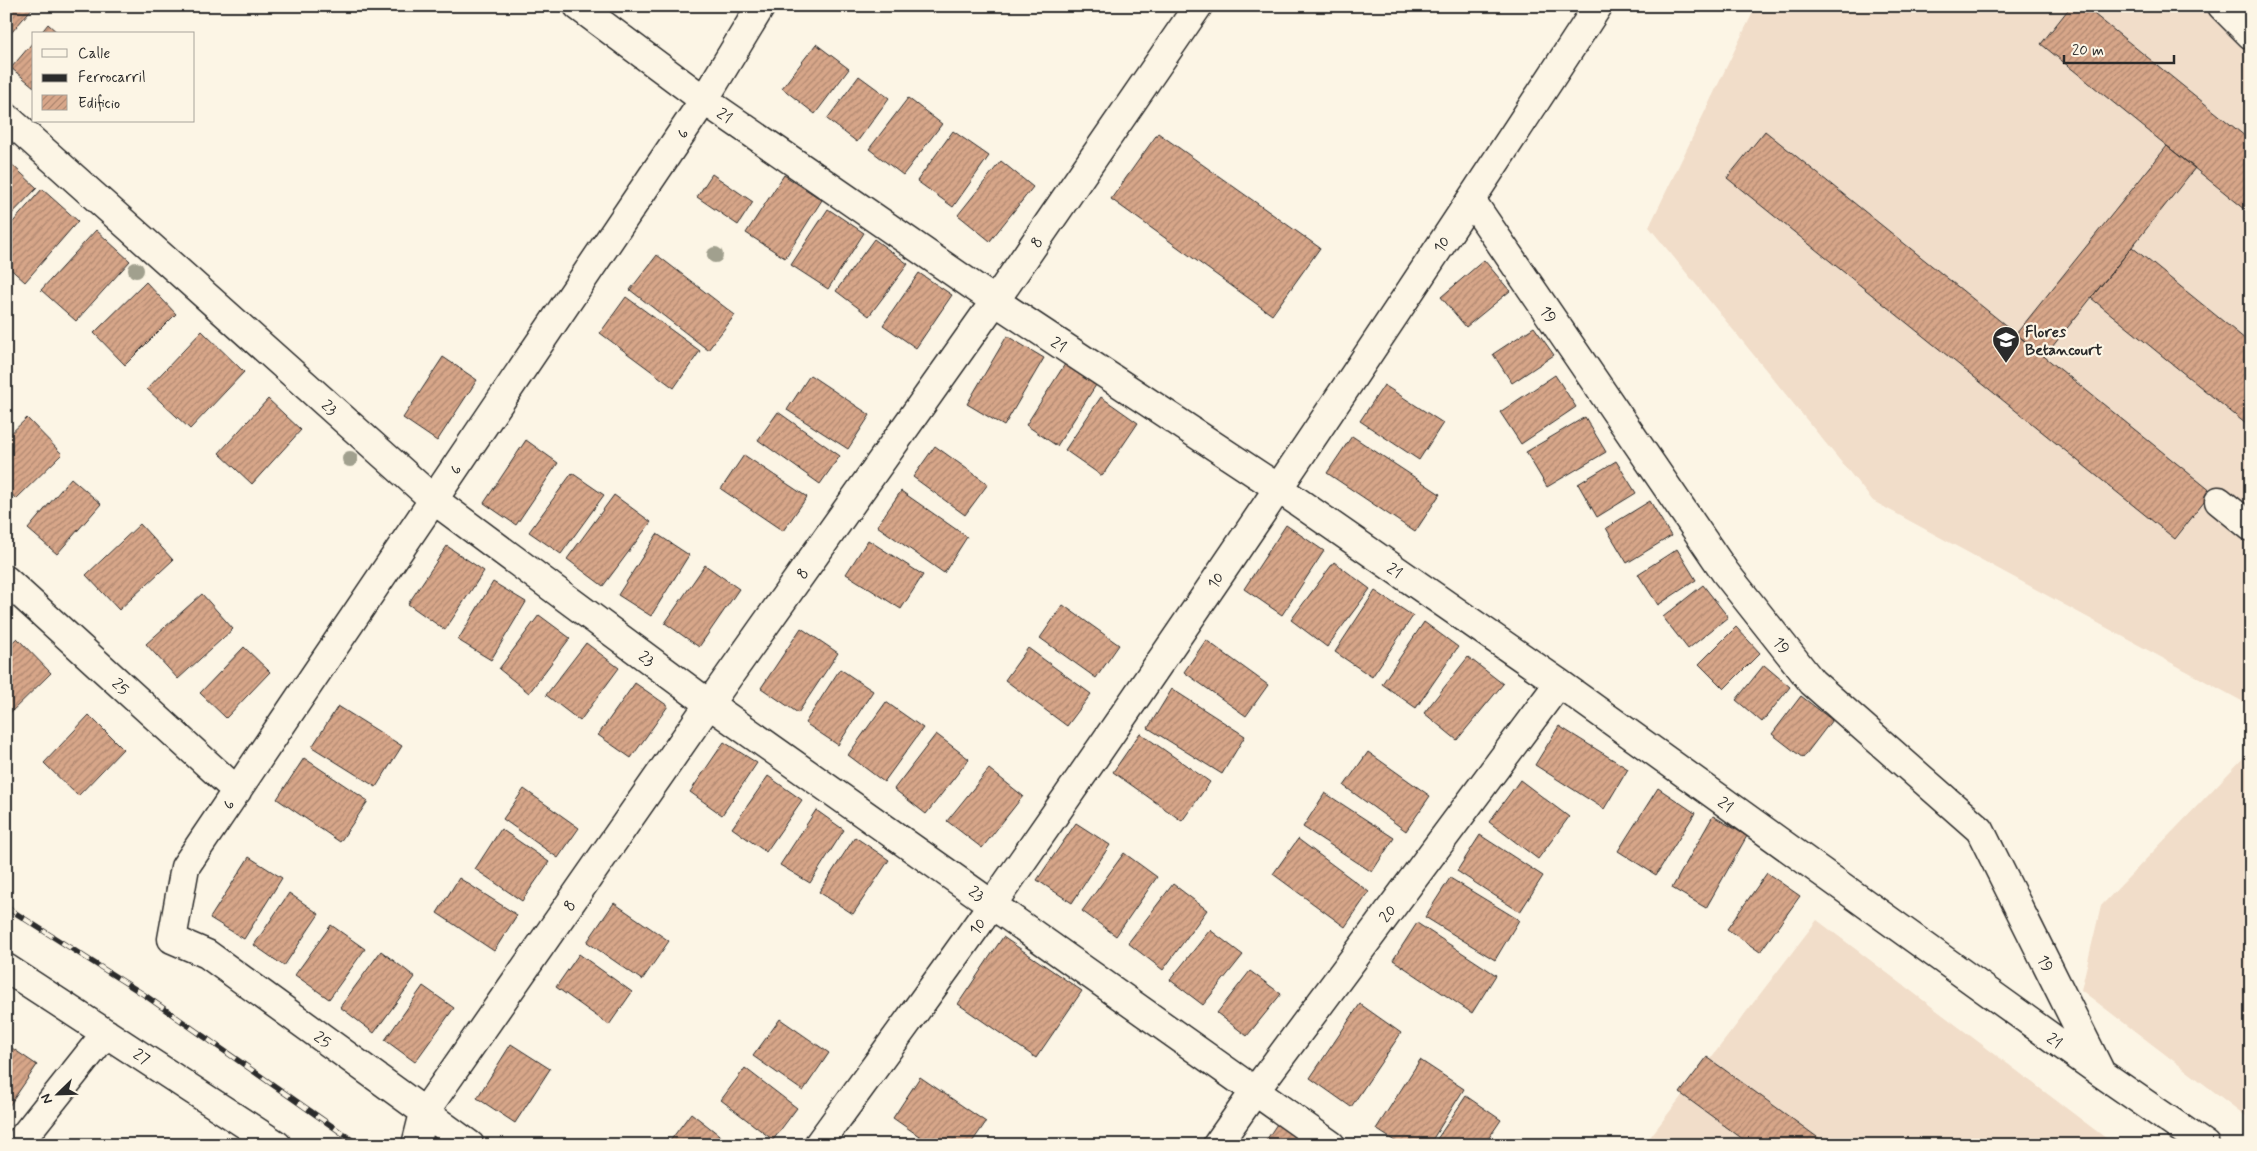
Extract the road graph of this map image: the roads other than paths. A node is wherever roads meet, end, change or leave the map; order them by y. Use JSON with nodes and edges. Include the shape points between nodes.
{"nodes":[{"id":1,"x":578,"y":6,"type":"edge"},
{"id":2,"x":761,"y":6,"type":"edge"},
{"id":3,"x":1198,"y":6,"type":"edge"},
{"id":4,"x":1598,"y":6,"type":"edge"},
{"id":5,"x":2222,"y":6,"type":"edge"},
{"id":6,"x":2251,"y":35,"type":"edge"},
{"id":7,"x":704,"y":100,"type":"junction"},
{"id":8,"x":6,"y":117,"type":"edge"},
{"id":9,"x":1471,"y":200,"type":"junction"},
{"id":10,"x":995,"y":301,"type":"junction"},
{"id":11,"x":1278,"y":488,"type":"junction"},
{"id":12,"x":434,"y":500,"type":"junction"},
{"id":13,"x":2219,"y":501,"type":"dead end"},
{"id":14,"x":2251,"y":527,"type":"edge"},
{"id":15,"x":6,"y":580,"type":"edge"},
{"id":16,"x":1559,"y":683,"type":"junction"},
{"id":17,"x":709,"y":704,"type":"junction"},
{"id":18,"x":237,"y":791,"type":"junction"},
{"id":19,"x":992,"y":904,"type":"junction"},
{"id":20,"x":172,"y":939,"type":"joint"},
{"id":21,"x":6,"y":968,"type":"edge"},
{"id":22,"x":106,"y":1033,"type":"junction"},
{"id":23,"x":2101,"y":1073,"type":"junction"},
{"id":24,"x":1255,"y":1091,"type":"junction"},
{"id":25,"x":424,"y":1113,"type":"junction"},
{"id":26,"x":16,"y":1145,"type":"edge"},
{"id":27,"x":277,"y":1145,"type":"edge"},
{"id":28,"x":416,"y":1145,"type":"edge"},
{"id":29,"x":470,"y":1145,"type":"edge"},
{"id":30,"x":818,"y":1145,"type":"edge"},
{"id":31,"x":1217,"y":1145,"type":"edge"},
{"id":32,"x":1331,"y":1145,"type":"edge"},
{"id":33,"x":2205,"y":1145,"type":"edge"}],
"edges":[{"from":1,"to":7,"type":"street","name":"21"},
{"from":2,"to":7,"type":"street","name":"6"},
{"from":3,"to":10,"type":"street","name":"8"},
{"from":4,"to":9,"type":"street","name":"10"},
{"from":5,"to":6,"type":"street"},
{"from":7,"to":10,"type":"street","name":"21"},
{"from":7,"to":12,"type":"street","name":"6"},
{"from":8,"to":12,"type":"street","name":"23"},
{"from":9,"to":11,"type":"street","name":"10"},
{"from":9,"to":23,"type":"street","name":"19","via":[[1725,572],[1806,675],[1980,830]]},
{"from":10,"to":11,"type":"street","name":"21"},
{"from":10,"to":17,"type":"street","name":"8"},
{"from":11,"to":16,"type":"street","name":"21"},
{"from":11,"to":19,"type":"street","name":"10"},
{"from":12,"to":17,"type":"street","name":"23"},
{"from":12,"to":18,"type":"street","name":"6"},
{"from":13,"to":14,"type":"street"},
{"from":15,"to":18,"type":"street","name":"25"},
{"from":16,"to":23,"type":"street","name":"21"},
{"from":16,"to":24,"type":"street","name":"20"},
{"from":17,"to":19,"type":"street","name":"23"},
{"from":17,"to":25,"type":"street","name":"8"},
{"from":18,"to":20,"type":"street","name":"6","via":[[186,867]]},
{"from":19,"to":24,"type":"street","name":"23"},
{"from":19,"to":30,"type":"street","name":"10"},
{"from":20,"to":25,"type":"street","name":"25","via":[[207,954]]},
{"from":21,"to":22,"type":"street","name":"27"},
{"from":22,"to":26,"type":"street"},
{"from":22,"to":27,"type":"street","name":"27"},
{"from":23,"to":33,"type":"street","name":"21"},
{"from":24,"to":31,"type":"street","name":"20"},
{"from":24,"to":32,"type":"street","name":"23"},
{"from":25,"to":28,"type":"street","name":"8"},
{"from":25,"to":29,"type":"street","name":"25"}]}
